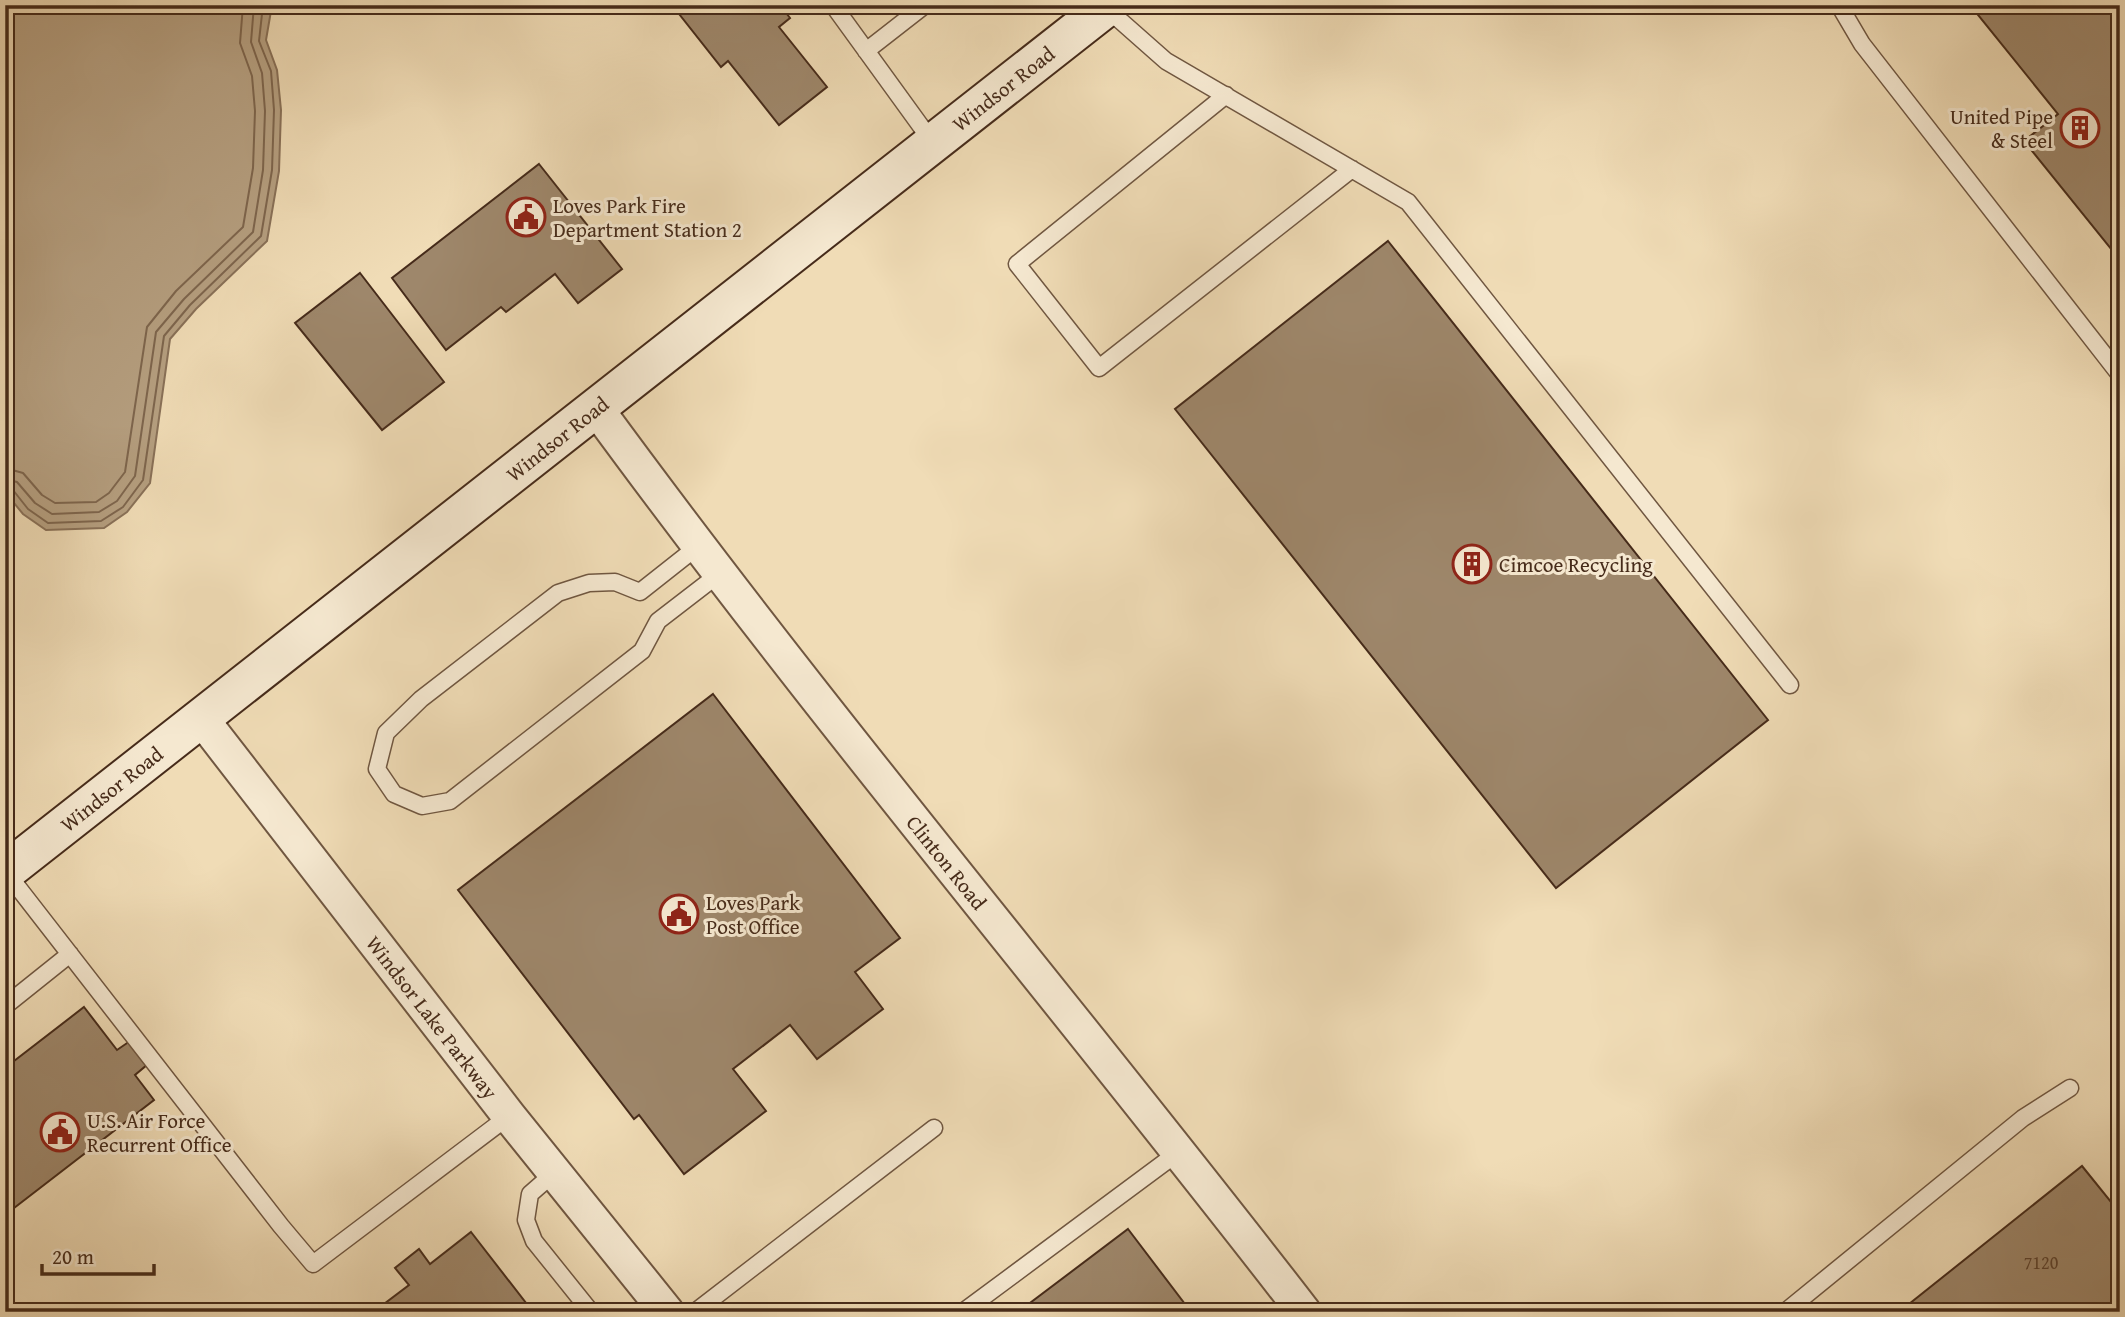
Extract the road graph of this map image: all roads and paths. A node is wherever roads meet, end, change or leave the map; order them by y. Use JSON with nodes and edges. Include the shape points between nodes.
{"nodes":[{"id":1,"x":833,"y":5,"type":"edge"},
{"id":2,"x":925,"y":5,"type":"edge"},
{"id":3,"x":1839,"y":5,"type":"edge"},
{"id":4,"x":1108,"y":6,"type":"edge"},
{"id":5,"x":866,"y":51,"type":"junction"},
{"id":6,"x":1226,"y":95,"type":"junction"},
{"id":7,"x":933,"y":143,"type":"junction"},
{"id":8,"x":1352,"y":169,"type":"junction"},
{"id":9,"x":2120,"y":374,"type":"edge"},
{"id":10,"x":596,"y":408,"type":"junction"},
{"id":11,"x":697,"y":547,"type":"junction"},
{"id":12,"x":719,"y":574,"type":"junction"},
{"id":13,"x":1790,"y":685,"type":"dead end"},
{"id":14,"x":201,"y":719,"type":"junction"},
{"id":15,"x":6,"y":872,"type":"edge"},
{"id":16,"x":70,"y":954,"type":"junction"},
{"id":17,"x":5,"y":1006,"type":"edge"},
{"id":18,"x":2070,"y":1088,"type":"dead end"},
{"id":19,"x":509,"y":1116,"type":"junction"},
{"id":20,"x":934,"y":1128,"type":"dead end"},
{"id":21,"x":1180,"y":1152,"type":"junction"},
{"id":22,"x":554,"y":1173,"type":"junction"},
{"id":23,"x":591,"y":1312,"type":"edge"},
{"id":24,"x":667,"y":1312,"type":"edge"},
{"id":25,"x":695,"y":1312,"type":"edge"},
{"id":26,"x":963,"y":1312,"type":"edge"},
{"id":27,"x":1304,"y":1312,"type":"edge"},
{"id":28,"x":1785,"y":1312,"type":"edge"}],
"edges":[{"from":1,"to":5,"type":"lane"},
{"from":2,"to":5,"type":"lane"},
{"from":3,"to":9,"type":"lane","via":[[1862,44]]},
{"from":4,"to":6,"type":"lane","via":[[1166,61]]},
{"from":4,"to":7,"type":"street","name":"Windsor Road"},
{"from":5,"to":7,"type":"lane"},
{"from":6,"to":8,"type":"lane"},
{"from":6,"to":8,"type":"lane","via":[[1017,264],[1099,368]]},
{"from":7,"to":10,"type":"street","name":"Windsor Road"},
{"from":8,"to":13,"type":"lane","via":[[1408,202]]},
{"from":10,"to":11,"type":"street","name":"Clinton Road"},
{"from":10,"to":14,"type":"street","name":"Windsor Road"},
{"from":11,"to":12,"type":"street","name":"Clinton Road"},
{"from":11,"to":12,"type":"lane","via":[[640,592],[615,582],[589,583],[558,593],[421,699],[386,733],[377,769],[394,793],[422,806],[450,801],[642,651],[659,621]]},
{"from":12,"to":21,"type":"street","name":"Clinton Road"},
{"from":14,"to":15,"type":"street","name":"Windsor Road"},
{"from":14,"to":19,"type":"street","name":"Windsor Lake Parkway"},
{"from":15,"to":16,"type":"lane"},
{"from":16,"to":17,"type":"lane"},
{"from":16,"to":19,"type":"lane","via":[[313,1264]]},
{"from":18,"to":28,"type":"lane","via":[[2023,1118]]},
{"from":19,"to":22,"type":"street","name":"Windsor Lake Parkway"},
{"from":20,"to":25,"type":"lane"},
{"from":21,"to":26,"type":"lane"},
{"from":21,"to":27,"type":"street","name":"Clinton Road"},
{"from":22,"to":23,"type":"lane","via":[[530,1194],[526,1220],[534,1241]]},
{"from":22,"to":24,"type":"street","name":"Windsor Lake Parkway"}]}
